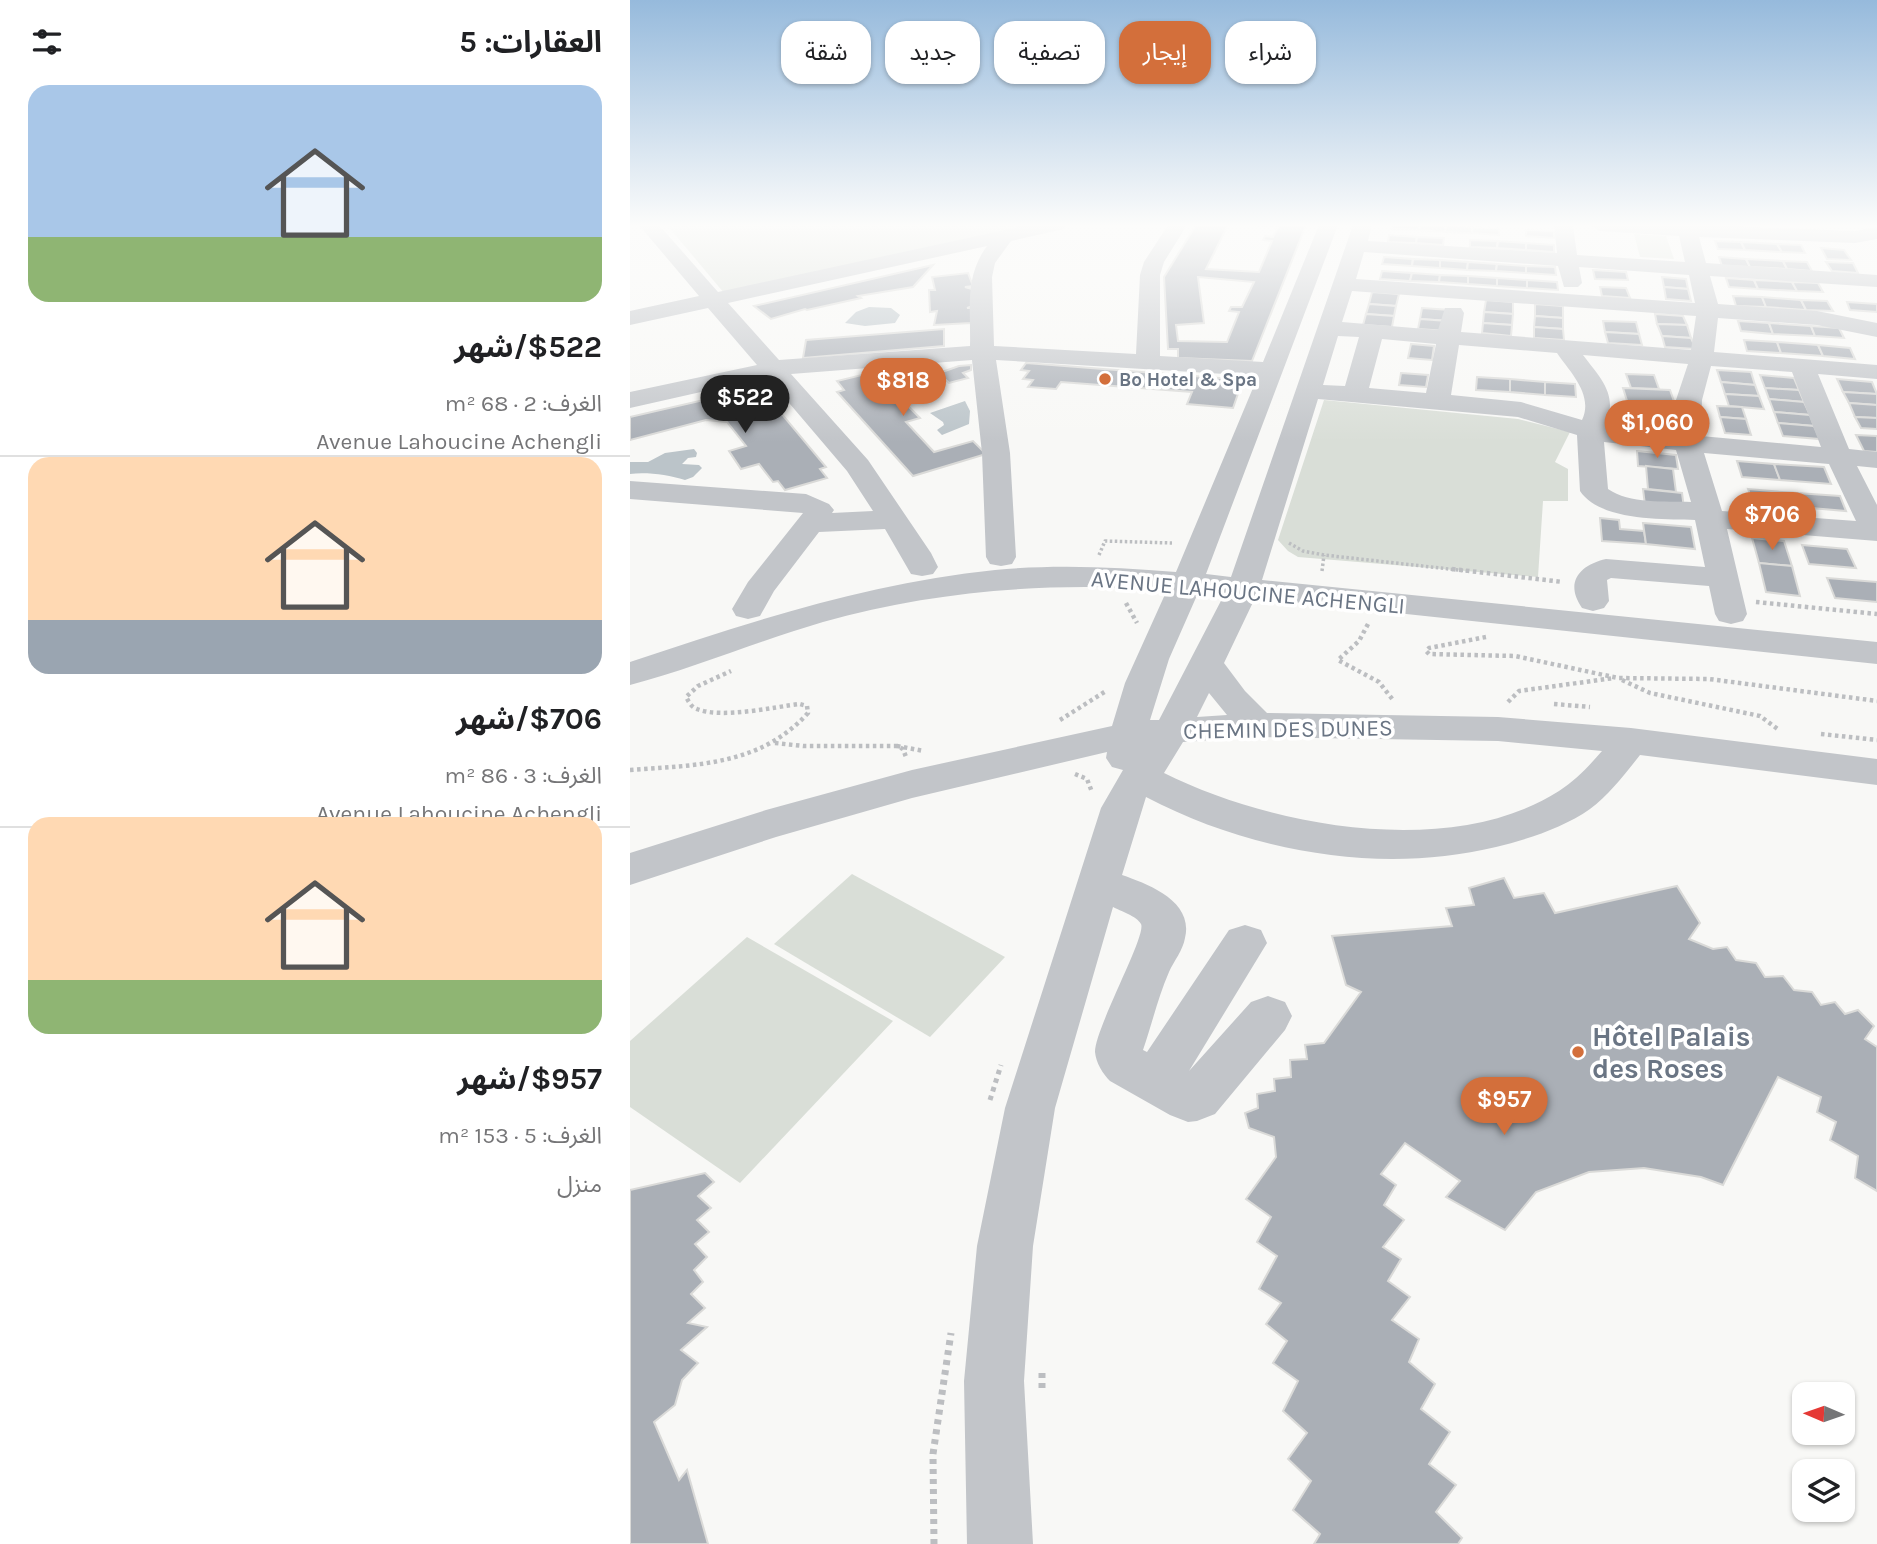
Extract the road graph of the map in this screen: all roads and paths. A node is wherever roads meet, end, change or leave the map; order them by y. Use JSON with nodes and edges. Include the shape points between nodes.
{"nodes":[{"id":1,"x":713,"y":297,"type":"edge"},
{"id":2,"x":729,"y":297,"type":"edge"},
{"id":3,"x":982,"y":297,"type":"edge"},
{"id":4,"x":1149,"y":297,"type":"edge"},
{"id":5,"x":1301,"y":297,"type":"edge"},
{"id":6,"x":1339,"y":297,"type":"edge"},
{"id":7,"x":1456,"y":297,"type":"edge"},
{"id":8,"x":1530,"y":297,"type":"edge"},
{"id":9,"x":1642,"y":297,"type":"edge"},
{"id":10,"x":1705,"y":297,"type":"edge"},
{"id":11,"x":716,"y":300,"type":"junction"},
{"id":12,"x":1573,"y":300,"type":"junction"},
{"id":13,"x":1643,"y":305,"type":"junction"},
{"id":14,"x":1708,"y":309,"type":"junction"},
{"id":15,"x":630,"y":318,"type":"edge"},
{"id":16,"x":1328,"y":328,"type":"junction"},
{"id":17,"x":1869,"y":328,"type":"edge"},
{"id":18,"x":1372,"y":332,"type":"junction"},
{"id":19,"x":1449,"y":338,"type":"junction"},
{"id":20,"x":982,"y":352,"type":"junction"},
{"id":21,"x":1573,"y":354,"type":"junction"},
{"id":22,"x":1702,"y":357,"type":"junction"},
{"id":23,"x":1877,"y":357,"type":"edge"},
{"id":24,"x":1147,"y":363,"type":"junction"},
{"id":25,"x":1443,"y":364,"type":"junction"},
{"id":26,"x":1470,"y":365,"type":"dead end"},
{"id":27,"x":1511,"y":366,"type":"dead end"},
{"id":28,"x":1802,"y":366,"type":"junction"},
{"id":29,"x":1637,"y":367,"type":"dead end"},
{"id":30,"x":775,"y":368,"type":"junction"},
{"id":31,"x":1273,"y":370,"type":"junction"},
{"id":32,"x":1877,"y":372,"type":"edge"},
{"id":33,"x":1308,"y":391,"type":"junction"},
{"id":34,"x":1355,"y":394,"type":"junction"},
{"id":35,"x":630,"y":400,"type":"edge"},
{"id":36,"x":1437,"y":400,"type":"junction"},
{"id":37,"x":1590,"y":430,"type":"junction"},
{"id":38,"x":1688,"y":444,"type":"junction"},
{"id":39,"x":1839,"y":457,"type":"junction"},
{"id":40,"x":1877,"y":460,"type":"edge"},
{"id":41,"x":630,"y":490,"type":"edge"},
{"id":42,"x":1709,"y":515,"type":"junction"},
{"id":43,"x":893,"y":520,"type":"junction"},
{"id":44,"x":810,"y":524,"type":"junction"},
{"id":45,"x":1876,"y":532,"type":"edge"},
{"id":46,"x":1001,"y":557,"type":"junction"},
{"id":47,"x":1196,"y":560,"type":"junction"},
{"id":48,"x":922,"y":567,"type":"junction"},
{"id":49,"x":1095,"y":567,"type":"junction"},
{"id":50,"x":1247,"y":578,"type":"junction"},
{"id":51,"x":1723,"y":578,"type":"junction"},
{"id":52,"x":1593,"y":601,"type":"junction"},
{"id":53,"x":748,"y":609,"type":"junction"},
{"id":54,"x":1731,"y":614,"type":"junction"},
{"id":55,"x":1370,"y":618,"type":"dead end"},
{"id":56,"x":1136,"y":629,"type":"dead end"},
{"id":57,"x":1877,"y":630,"type":"edge"},
{"id":58,"x":1471,"y":631,"type":"dead end"},
{"id":59,"x":630,"y":647,"type":"edge"},
{"id":60,"x":1877,"y":653,"type":"edge"},
{"id":61,"x":1206,"y":664,"type":"junction"},
{"id":62,"x":741,"y":667,"type":"dead end"},
{"id":63,"x":630,"y":674,"type":"edge"},
{"id":64,"x":1618,"y":678,"type":"junction"},
{"id":65,"x":1109,"y":688,"type":"dead end"},
{"id":66,"x":1393,"y":700,"type":"dead end"},
{"id":67,"x":1877,"y":701,"type":"edge"},
{"id":68,"x":1508,"y":702,"type":"dead end"},
{"id":69,"x":1250,"y":725,"type":"junction"},
{"id":70,"x":1779,"y":730,"type":"dead end"},
{"id":71,"x":1061,"y":736,"type":"junction"},
{"id":72,"x":1632,"y":741,"type":"junction"},
{"id":73,"x":774,"y":742,"type":"junction"},
{"id":74,"x":897,"y":746,"type":"junction"},
{"id":75,"x":936,"y":753,"type":"dead end"},
{"id":76,"x":1141,"y":759,"type":"junction"},
{"id":77,"x":630,"y":770,"type":"edge"},
{"id":78,"x":1877,"y":772,"type":"edge"},
{"id":79,"x":912,"y":784,"type":"junction"},
{"id":80,"x":630,"y":869,"type":"edge"},
{"id":81,"x":1099,"y":884,"type":"junction"},
{"id":82,"x":1245,"y":943,"type":"dead end"},
{"id":83,"x":1268,"y":1016,"type":"dead end"},
{"id":84,"x":1155,"y":1082,"type":"junction"},
{"id":85,"x":1042,"y":1361,"type":"dead end"},
{"id":86,"x":1042,"y":1402,"type":"dead end"},
{"id":87,"x":1000,"y":1544,"type":"edge"}],
"edges":[{"from":1,"to":11,"type":"street"},
{"from":2,"to":11,"type":"street"},
{"from":3,"to":20,"type":"street"},
{"from":4,"to":24,"type":"street"},
{"from":5,"to":31,"type":"street"},
{"from":6,"to":16,"type":"street"},
{"from":7,"to":19,"type":"street"},
{"from":8,"to":12,"type":"street"},
{"from":9,"to":13,"type":"street"},
{"from":10,"to":14,"type":"street"},
{"from":11,"to":15,"type":"street"},
{"from":11,"to":30,"type":"street"},
{"from":12,"to":13,"type":"street"},
{"from":12,"to":21,"type":"street"},
{"from":13,"to":14,"type":"street"},
{"from":14,"to":17,"type":"street","via":[[1817,318]]},
{"from":14,"to":22,"type":"street"},
{"from":16,"to":18,"type":"street"},
{"from":16,"to":33,"type":"street"},
{"from":17,"to":23,"type":"street"},
{"from":18,"to":19,"type":"street"},
{"from":18,"to":34,"type":"street"},
{"from":19,"to":21,"type":"street"},
{"from":19,"to":25,"type":"street"},
{"from":20,"to":24,"type":"street"},
{"from":20,"to":30,"type":"street"},
{"from":20,"to":46,"type":"street","via":[[995,440]]},
{"from":21,"to":22,"type":"street"},
{"from":21,"to":27,"type":"street"},
{"from":21,"to":29,"type":"street"},
{"from":21,"to":37,"type":"street","via":[[1598,401],[1599,411]]},
{"from":22,"to":28,"type":"street"},
{"from":22,"to":38,"type":"street","via":[[1689,400]]},
{"from":24,"to":31,"type":"street"},
{"from":25,"to":26,"type":"street"},
{"from":25,"to":36,"type":"street"},
{"from":28,"to":32,"type":"street"},
{"from":28,"to":39,"type":"street"},
{"from":30,"to":35,"type":"street"},
{"from":30,"to":43,"type":"street","via":[[858,466]]},
{"from":31,"to":47,"type":"street"},
{"from":33,"to":34,"type":"street"},
{"from":33,"to":50,"type":"street"},
{"from":34,"to":36,"type":"street"},
{"from":36,"to":37,"type":"street","via":[[1521,411]]},
{"from":37,"to":38,"type":"street"},
{"from":37,"to":42,"type":"street","via":[[1597,498]]},
{"from":38,"to":39,"type":"street"},
{"from":38,"to":42,"type":"street"},
{"from":39,"to":40,"type":"street"},
{"from":39,"to":45,"type":"street"},
{"from":41,"to":44,"type":"street","via":[[806,503],[819,510]]},
{"from":42,"to":45,"type":"street"},
{"from":42,"to":51,"type":"street"},
{"from":43,"to":44,"type":"street"},
{"from":43,"to":48,"type":"street"},
{"from":44,"to":53,"type":"street","via":[[758,589]]},
{"from":46,"to":48,"type":"street","name":"AVENUE LAHOUCINE ACHENGLI"},
{"from":46,"to":49,"type":"street","name":"AVENUE LAHOUCINE ACHENGLI"},
{"from":47,"to":49,"type":"street","name":"AVENUE LAHOUCINE ACHENGLI"},
{"from":47,"to":49,"type":"path","via":[[1191,534],[1167,544],[1105,541]]},
{"from":47,"to":50,"type":"street","name":"AVENUE LAHOUCINE ACHENGLI"},
{"from":47,"to":76,"type":"street","via":[[1137,697]]},
{"from":48,"to":53,"type":"street","name":"AVENUE LAHOUCINE ACHENGLI"},
{"from":49,"to":56,"type":"path","via":[[1106,585],[1126,602],[1137,619]]},
{"from":49,"to":63,"type":"street","name":"AVENUE LAHOUCINE ACHENGLI","via":[[923,589],[840,608]]},
{"from":50,"to":52,"type":"street","name":"AVENUE LAHOUCINE ACHENGLI","via":[[1323,564]]},
{"from":50,"to":60,"type":"street","name":"AVENUE LAHOUCINE ACHENGLI"},
{"from":50,"to":61,"type":"street"},
{"from":51,"to":52,"type":"street","via":[[1605,568],[1591,576]]},
{"from":51,"to":54,"type":"street"},
{"from":52,"to":54,"type":"street","name":"AVENUE LAHOUCINE ACHENGLI"},
{"from":53,"to":59,"type":"street","name":"AVENUE LAHOUCINE ACHENGLI"},
{"from":54,"to":57,"type":"street","name":"AVENUE LAHOUCINE ACHENGLI"},
{"from":55,"to":66,"type":"path","via":[[1359,641],[1338,660],[1379,682]]},
{"from":58,"to":64,"type":"path","via":[[1486,637],[1429,648],[1426,653],[1515,656]]},
{"from":61,"to":69,"type":"street"},
{"from":61,"to":76,"type":"street"},
{"from":62,"to":73,"type":"path","via":[[698,686],[686,699],[697,709],[718,711],[807,706],[808,713],[792,732]]},
{"from":64,"to":67,"type":"path","via":[[1709,679]]},
{"from":64,"to":68,"type":"path","via":[[1519,691]]},
{"from":64,"to":70,"type":"path","via":[[1650,693],[1760,716]]},
{"from":65,"to":71,"type":"path"},
{"from":69,"to":72,"type":"street","name":"CHEMIN DES DUNES","via":[[1498,729]]},
{"from":69,"to":76,"type":"street","via":[[1189,749]]},
{"from":71,"to":76,"type":"street"},
{"from":71,"to":79,"type":"street"},
{"from":72,"to":76,"type":"street","via":[[1597,784],[1564,807],[1532,822],[1449,842],[1345,842],[1294,835],[1213,813],[1162,791]]},
{"from":72,"to":78,"type":"street","name":"CHEMIN DES DUNES"},
{"from":73,"to":74,"type":"path"},
{"from":73,"to":77,"type":"path","via":[[747,755]]},
{"from":74,"to":75,"type":"path"},
{"from":74,"to":79,"type":"path","via":[[905,753]]},
{"from":76,"to":81,"type":"street"},
{"from":79,"to":80,"type":"street"},
{"from":81,"to":84,"type":"street","via":[[1161,916],[1163,939],[1145,974],[1119,1049],[1127,1066]]},
{"from":81,"to":87,"type":"street","via":[[1030,1108],[1005,1245],[994,1381]]},
{"from":82,"to":84,"type":"street"},
{"from":83,"to":84,"type":"street","via":[[1197,1098],[1188,1099]]},
{"from":85,"to":86,"type":"path"}]}
